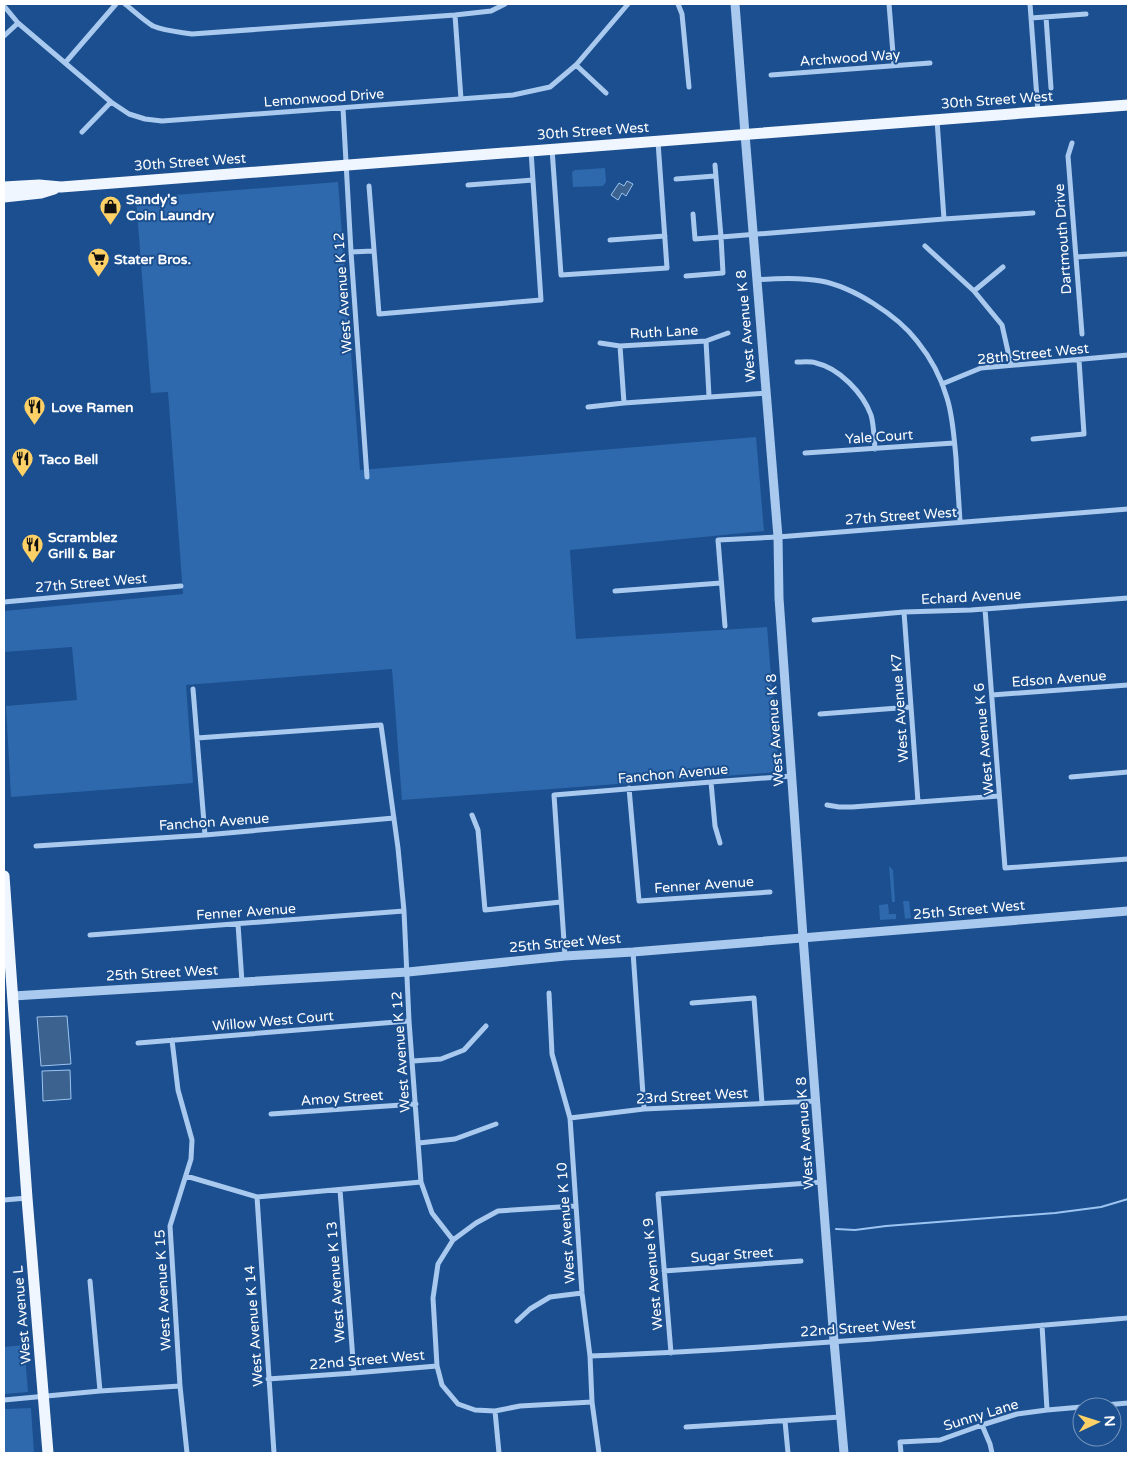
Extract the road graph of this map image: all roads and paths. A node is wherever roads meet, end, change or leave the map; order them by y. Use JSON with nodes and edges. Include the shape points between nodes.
{"nodes":[{"id":1,"x":116,"y":4,"type":"edge"},
{"id":2,"x":125,"y":4,"type":"edge"},
{"id":3,"x":505,"y":4,"type":"edge"},
{"id":4,"x":628,"y":4,"type":"edge"},
{"id":5,"x":678,"y":4,"type":"edge"},
{"id":6,"x":735,"y":4,"type":"edge"},
{"id":7,"x":889,"y":4,"type":"edge"},
{"id":8,"x":1030,"y":4,"type":"edge"},
{"id":9,"x":4,"y":6,"type":"edge"},
{"id":10,"x":1086,"y":14,"type":"dead end"},
{"id":11,"x":455,"y":15,"type":"junction"},
{"id":12,"x":1046,"y":17,"type":"junction"},
{"id":13,"x":1031,"y":18,"type":"junction"},
{"id":14,"x":18,"y":23,"type":"junction"},
{"id":15,"x":4,"y":36,"type":"edge"},
{"id":16,"x":65,"y":63,"type":"junction"},
{"id":17,"x":930,"y":63,"type":"dead end"},
{"id":18,"x":576,"y":65,"type":"junction"},
{"id":19,"x":894,"y":66,"type":"junction"},
{"id":20,"x":771,"y":75,"type":"dead end"},
{"id":21,"x":689,"y":86,"type":"dead end"},
{"id":22,"x":1051,"y":88,"type":"dead end"},
{"id":23,"x":606,"y":93,"type":"dead end"},
{"id":24,"x":461,"y":99,"type":"junction"},
{"id":25,"x":111,"y":102,"type":"junction"},
{"id":26,"x":1128,"y":106,"type":"edge"},
{"id":27,"x":343,"y":108,"type":"junction"},
{"id":28,"x":1038,"y":112,"type":"junction"},
{"id":29,"x":936,"y":120,"type":"junction"},
{"id":30,"x":82,"y":132,"type":"dead end"},
{"id":31,"x":745,"y":134,"type":"junction"},
{"id":32,"x":658,"y":142,"type":"junction"},
{"id":33,"x":1072,"y":143,"type":"dead end"},
{"id":34,"x":552,"y":149,"type":"junction"},
{"id":35,"x":531,"y":151,"type":"junction"},
{"id":36,"x":346,"y":165,"type":"junction"},
{"id":37,"x":714,"y":165,"type":"dead end"},
{"id":38,"x":715,"y":176,"type":"junction"},
{"id":39,"x":676,"y":179,"type":"dead end"},
{"id":40,"x":533,"y":180,"type":"junction"},
{"id":41,"x":468,"y":185,"type":"dead end"},
{"id":42,"x":61,"y":186,"type":"junction"},
{"id":43,"x":369,"y":186,"type":"dead end"},
{"id":44,"x":4,"y":187,"type":"edge"},
{"id":45,"x":4,"y":197,"type":"edge"},
{"id":46,"x":1033,"y":212,"type":"dead end"},
{"id":47,"x":693,"y":214,"type":"dead end"},
{"id":48,"x":944,"y":219,"type":"junction"},
{"id":49,"x":753,"y":234,"type":"junction"},
{"id":50,"x":665,"y":236,"type":"junction"},
{"id":51,"x":720,"y":237,"type":"junction"},
{"id":52,"x":610,"y":240,"type":"dead end"},
{"id":53,"x":925,"y":246,"type":"dead end"},
{"id":54,"x":373,"y":251,"type":"junction"},
{"id":55,"x":351,"y":252,"type":"junction"},
{"id":56,"x":1128,"y":254,"type":"edge"},
{"id":57,"x":1076,"y":257,"type":"junction"},
{"id":58,"x":1004,"y":267,"type":"dead end"},
{"id":59,"x":686,"y":276,"type":"dead end"},
{"id":60,"x":756,"y":280,"type":"junction"},
{"id":61,"x":974,"y":291,"type":"junction"},
{"id":62,"x":728,"y":333,"type":"dead end"},
{"id":63,"x":1082,"y":334,"type":"dead end"},
{"id":64,"x":706,"y":340,"type":"junction"},
{"id":65,"x":600,"y":343,"type":"dead end"},
{"id":66,"x":620,"y":346,"type":"junction"},
{"id":67,"x":1128,"y":356,"type":"edge"},
{"id":68,"x":1079,"y":360,"type":"junction"},
{"id":69,"x":797,"y":362,"type":"dead end"},
{"id":70,"x":1011,"y":365,"type":"junction"},
{"id":71,"x":942,"y":384,"type":"junction"},
{"id":72,"x":766,"y":393,"type":"junction"},
{"id":73,"x":709,"y":396,"type":"junction"},
{"id":74,"x":624,"y":403,"type":"junction"},
{"id":75,"x":588,"y":408,"type":"dead end"},
{"id":76,"x":1033,"y":439,"type":"dead end"},
{"id":77,"x":954,"y":443,"type":"junction"},
{"id":78,"x":876,"y":449,"type":"junction"},
{"id":79,"x":804,"y":453,"type":"dead end"},
{"id":80,"x":367,"y":477,"type":"dead end"},
{"id":81,"x":1128,"y":509,"type":"edge"},
{"id":82,"x":960,"y":522,"type":"junction"},
{"id":83,"x":778,"y":537,"type":"junction"},
{"id":84,"x":721,"y":582,"type":"junction"},
{"id":85,"x":181,"y":586,"type":"dead end"},
{"id":86,"x":615,"y":591,"type":"dead end"},
{"id":87,"x":1128,"y":598,"type":"edge"},
{"id":88,"x":4,"y":602,"type":"edge"},
{"id":89,"x":985,"y":609,"type":"junction"},
{"id":90,"x":904,"y":612,"type":"junction"},
{"id":91,"x":814,"y":620,"type":"dead end"},
{"id":92,"x":724,"y":626,"type":"dead end"},
{"id":93,"x":1128,"y":685,"type":"edge"},
{"id":94,"x":193,"y":688,"type":"dead end"},
{"id":95,"x":992,"y":695,"type":"junction"},
{"id":96,"x":911,"y":707,"type":"junction"},
{"id":97,"x":820,"y":714,"type":"dead end"},
{"id":98,"x":197,"y":738,"type":"junction"},
{"id":99,"x":1128,"y":772,"type":"edge"},
{"id":100,"x":793,"y":776,"type":"junction"},
{"id":101,"x":1071,"y":777,"type":"dead end"},
{"id":102,"x":711,"y":782,"type":"junction"},
{"id":103,"x":629,"y":788,"type":"junction"},
{"id":104,"x":1000,"y":796,"type":"junction"},
{"id":105,"x":918,"y":802,"type":"junction"},
{"id":106,"x":827,"y":805,"type":"dead end"},
{"id":107,"x":472,"y":815,"type":"dead end"},
{"id":108,"x":394,"y":818,"type":"junction"},
{"id":109,"x":206,"y":835,"type":"junction"},
{"id":110,"x":720,"y":843,"type":"dead end"},
{"id":111,"x":36,"y":846,"type":"dead end"},
{"id":112,"x":1128,"y":859,"type":"edge"},
{"id":113,"x":4,"y":876,"type":"edge"},
{"id":114,"x":770,"y":892,"type":"dead end"},
{"id":115,"x":561,"y":902,"type":"junction"},
{"id":116,"x":5,"y":906,"type":"edge"},
{"id":117,"x":404,"y":911,"type":"junction"},
{"id":118,"x":1128,"y":911,"type":"edge"},
{"id":119,"x":238,"y":924,"type":"junction"},
{"id":120,"x":90,"y":935,"type":"dead end"},
{"id":121,"x":804,"y":937,"type":"junction"},
{"id":122,"x":633,"y":952,"type":"junction"},
{"id":123,"x":565,"y":956,"type":"junction"},
{"id":124,"x":408,"y":972,"type":"junction"},
{"id":125,"x":242,"y":982,"type":"junction"},
{"id":126,"x":549,"y":993,"type":"dead end"},
{"id":127,"x":8,"y":996,"type":"edge"},
{"id":128,"x":692,"y":1003,"type":"dead end"},
{"id":129,"x":409,"y":1021,"type":"junction"},
{"id":130,"x":486,"y":1026,"type":"dead end"},
{"id":131,"x":172,"y":1040,"type":"junction"},
{"id":132,"x":138,"y":1043,"type":"dead end"},
{"id":133,"x":413,"y":1061,"type":"junction"},
{"id":134,"x":816,"y":1101,"type":"junction"},
{"id":135,"x":762,"y":1103,"type":"junction"},
{"id":136,"x":416,"y":1104,"type":"junction"},
{"id":137,"x":644,"y":1110,"type":"junction"},
{"id":138,"x":271,"y":1114,"type":"dead end"},
{"id":139,"x":570,"y":1118,"type":"junction"},
{"id":140,"x":496,"y":1124,"type":"dead end"},
{"id":141,"x":419,"y":1143,"type":"junction"},
{"id":142,"x":186,"y":1176,"type":"junction"},
{"id":143,"x":422,"y":1182,"type":"junction"},
{"id":144,"x":823,"y":1182,"type":"junction"},
{"id":145,"x":340,"y":1190,"type":"junction"},
{"id":146,"x":257,"y":1197,"type":"junction"},
{"id":147,"x":27,"y":1198,"type":"junction"},
{"id":148,"x":4,"y":1200,"type":"edge"},
{"id":149,"x":576,"y":1206,"type":"junction"},
{"id":150,"x":453,"y":1240,"type":"junction"},
{"id":151,"x":801,"y":1261,"type":"dead end"},
{"id":152,"x":664,"y":1271,"type":"junction"},
{"id":153,"x":90,"y":1281,"type":"dead end"},
{"id":154,"x":582,"y":1293,"type":"junction"},
{"id":155,"x":1128,"y":1318,"type":"edge"},
{"id":156,"x":517,"y":1322,"type":"dead end"},
{"id":157,"x":1042,"y":1325,"type":"junction"},
{"id":158,"x":834,"y":1341,"type":"junction"},
{"id":159,"x":671,"y":1353,"type":"junction"},
{"id":160,"x":590,"y":1356,"type":"junction"},
{"id":161,"x":438,"y":1366,"type":"junction"},
{"id":162,"x":354,"y":1373,"type":"junction"},
{"id":163,"x":268,"y":1379,"type":"junction"},
{"id":164,"x":180,"y":1386,"type":"junction"},
{"id":165,"x":100,"y":1391,"type":"junction"},
{"id":166,"x":44,"y":1396,"type":"junction"},
{"id":167,"x":4,"y":1400,"type":"edge"},
{"id":168,"x":592,"y":1402,"type":"junction"},
{"id":169,"x":1128,"y":1403,"type":"edge"},
{"id":170,"x":1047,"y":1410,"type":"junction"},
{"id":171,"x":495,"y":1411,"type":"junction"},
{"id":172,"x":841,"y":1418,"type":"junction"},
{"id":173,"x":785,"y":1422,"type":"junction"},
{"id":174,"x":982,"y":1425,"type":"junction"},
{"id":175,"x":686,"y":1427,"type":"dead end"},
{"id":176,"x":48,"y":1453,"type":"edge"},
{"id":177,"x":187,"y":1453,"type":"edge"},
{"id":178,"x":274,"y":1453,"type":"edge"},
{"id":179,"x":499,"y":1453,"type":"edge"},
{"id":180,"x":599,"y":1453,"type":"edge"},
{"id":181,"x":788,"y":1453,"type":"edge"},
{"id":182,"x":844,"y":1453,"type":"edge"},
{"id":183,"x":901,"y":1453,"type":"edge"},
{"id":184,"x":992,"y":1453,"type":"edge"}],
"edges":[{"from":1,"to":16,"type":"street"},
{"from":2,"to":11,"type":"street","via":[[154,26],[192,34]]},
{"from":3,"to":11,"type":"street","via":[[491,11]]},
{"from":4,"to":18,"type":"street","name":"Lemonwood Drive"},
{"from":5,"to":21,"type":"street","via":[[682,14]]},
{"from":6,"to":31,"type":"street","name":"West Avenue K 8"},
{"from":7,"to":19,"type":"street"},
{"from":8,"to":13,"type":"street"},
{"from":9,"to":14,"type":"street","name":"Lemonwood Drive"},
{"from":10,"to":12,"type":"street"},
{"from":11,"to":24,"type":"street"},
{"from":12,"to":13,"type":"street"},
{"from":12,"to":22,"type":"street"},
{"from":13,"to":28,"type":"street"},
{"from":14,"to":15,"type":"street"},
{"from":14,"to":16,"type":"street","name":"Lemonwood Drive"},
{"from":16,"to":25,"type":"street","name":"Lemonwood Drive"},
{"from":17,"to":19,"type":"street","name":"Archwood Way"},
{"from":18,"to":23,"type":"street"},
{"from":18,"to":24,"type":"street","name":"Lemonwood Drive","via":[[550,87],[513,95]]},
{"from":19,"to":20,"type":"street","name":"Archwood Way"},
{"from":24,"to":27,"type":"street","name":"Lemonwood Drive"},
{"from":25,"to":27,"type":"street","name":"Lemonwood Drive","via":[[129,114],[162,122]]},
{"from":25,"to":30,"type":"street"},
{"from":26,"to":28,"type":"main road","name":"30th Street West"},
{"from":27,"to":36,"type":"street","name":"West Avenue K 12"},
{"from":28,"to":29,"type":"main road","name":"30th Street West"},
{"from":29,"to":31,"type":"main road","name":"30th Street West"},
{"from":29,"to":48,"type":"street"},
{"from":31,"to":32,"type":"main road","name":"30th Street West"},
{"from":31,"to":49,"type":"street","name":"West Avenue K 8"},
{"from":32,"to":34,"type":"main road","name":"30th Street West"},
{"from":32,"to":50,"type":"street"},
{"from":33,"to":57,"type":"street","name":"Dartmouth Drive","via":[[1068,156]]},
{"from":34,"to":35,"type":"main road","name":"30th Street West"},
{"from":34,"to":50,"type":"street","via":[[561,275],[667,268]]},
{"from":35,"to":36,"type":"main road","name":"30th Street West"},
{"from":35,"to":40,"type":"street"},
{"from":36,"to":42,"type":"main road","name":"30th Street West"},
{"from":36,"to":55,"type":"street","name":"West Avenue K 12"},
{"from":37,"to":38,"type":"street"},
{"from":38,"to":39,"type":"street"},
{"from":38,"to":51,"type":"street"},
{"from":40,"to":41,"type":"street"},
{"from":40,"to":54,"type":"street","via":[[542,300],[379,314]]},
{"from":42,"to":44,"type":"main road","name":"30th Street West"},
{"from":42,"to":45,"type":"main road","name":"30th Street West","via":[[41,193]]},
{"from":43,"to":54,"type":"street"},
{"from":46,"to":48,"type":"street"},
{"from":47,"to":51,"type":"street","via":[[695,240]]},
{"from":48,"to":49,"type":"street"},
{"from":49,"to":51,"type":"street"},
{"from":49,"to":60,"type":"street","name":"West Avenue K 8"},
{"from":50,"to":52,"type":"street"},
{"from":51,"to":59,"type":"street","via":[[723,274]]},
{"from":53,"to":61,"type":"street"},
{"from":54,"to":55,"type":"street"},
{"from":55,"to":80,"type":"street","name":"West Avenue K 12"},
{"from":56,"to":57,"type":"street"},
{"from":57,"to":63,"type":"street","name":"Dartmouth Drive"},
{"from":58,"to":61,"type":"street"},
{"from":60,"to":71,"type":"street","via":[[792,278],[822,281],[862,296],[892,317],[916,340]]},
{"from":60,"to":72,"type":"street","name":"West Avenue K 8"},
{"from":61,"to":70,"type":"street","via":[[1002,325]]},
{"from":62,"to":64,"type":"street","name":"Ruth Lane"},
{"from":64,"to":66,"type":"street","name":"Ruth Lane"},
{"from":64,"to":73,"type":"street"},
{"from":65,"to":66,"type":"street","name":"Ruth Lane"},
{"from":66,"to":74,"type":"street"},
{"from":67,"to":68,"type":"street","name":"28th Street West"},
{"from":68,"to":70,"type":"street","name":"28th Street West"},
{"from":68,"to":76,"type":"street","via":[[1084,434]]},
{"from":69,"to":78,"type":"street","via":[[816,363],[847,380],[870,414]]},
{"from":70,"to":71,"type":"street","name":"28th Street West","via":[[981,368]]},
{"from":71,"to":77,"type":"street"},
{"from":72,"to":73,"type":"street"},
{"from":72,"to":83,"type":"street","name":"West Avenue K 8"},
{"from":73,"to":74,"type":"street"},
{"from":74,"to":75,"type":"street"},
{"from":77,"to":78,"type":"street","name":"Yale Court"},
{"from":77,"to":82,"type":"street"},
{"from":78,"to":79,"type":"street","name":"Yale Court"},
{"from":81,"to":82,"type":"street","name":"27th Street West"},
{"from":82,"to":83,"type":"street","name":"27th Street West"},
{"from":83,"to":84,"type":"street","name":"27th Street West","via":[[718,540]]},
{"from":83,"to":100,"type":"street","name":"West Avenue K 8","via":[[779,598]]},
{"from":84,"to":86,"type":"street"},
{"from":84,"to":92,"type":"street"},
{"from":85,"to":88,"type":"street","name":"27th Street West"},
{"from":87,"to":89,"type":"street","name":"Echard Avenue"},
{"from":89,"to":90,"type":"street","name":"Echard Avenue"},
{"from":89,"to":95,"type":"street","name":"West Avenue K 6"},
{"from":90,"to":91,"type":"street","name":"Echard Avenue"},
{"from":90,"to":96,"type":"street","name":"West Avenue K7"},
{"from":93,"to":95,"type":"street","name":"Edson Avenue"},
{"from":94,"to":98,"type":"street"},
{"from":95,"to":104,"type":"street","name":"West Avenue K 6"},
{"from":96,"to":97,"type":"street"},
{"from":96,"to":105,"type":"street","name":"West Avenue K7"},
{"from":98,"to":108,"type":"street","name":"West Avenue K 12","via":[[381,725]]},
{"from":98,"to":109,"type":"street"},
{"from":99,"to":101,"type":"street"},
{"from":100,"to":102,"type":"street","name":"Fanchon Avenue"},
{"from":100,"to":121,"type":"street","name":"West Avenue K 8"},
{"from":102,"to":103,"type":"street","name":"Fanchon Avenue"},
{"from":102,"to":110,"type":"street"},
{"from":103,"to":114,"type":"street","name":"Fenner Avenue","via":[[639,901]]},
{"from":103,"to":115,"type":"street","name":"Fanchon Avenue","via":[[554,795]]},
{"from":104,"to":105,"type":"street"},
{"from":104,"to":112,"type":"street","name":"West Avenue K 6","via":[[1005,868]]},
{"from":105,"to":106,"type":"street","via":[[852,807]]},
{"from":107,"to":115,"type":"street","via":[[478,830],[485,910]]},
{"from":108,"to":109,"type":"street","name":"Fanchon Avenue"},
{"from":108,"to":117,"type":"street","name":"West Avenue K 12"},
{"from":109,"to":111,"type":"street","name":"Fanchon Avenue"},
{"from":113,"to":116,"type":"main road","name":"West Avenue L"},
{"from":115,"to":123,"type":"street"},
{"from":116,"to":127,"type":"main road","name":"West Avenue L"},
{"from":117,"to":119,"type":"street","name":"Fenner Avenue"},
{"from":117,"to":124,"type":"street","name":"West Avenue K 12"},
{"from":118,"to":121,"type":"street","name":"25th Street West"},
{"from":119,"to":120,"type":"street","name":"Fenner Avenue"},
{"from":119,"to":125,"type":"street"},
{"from":121,"to":122,"type":"street","name":"25th Street West"},
{"from":121,"to":134,"type":"street","name":"West Avenue K 8"},
{"from":122,"to":123,"type":"street","name":"25th Street West"},
{"from":122,"to":137,"type":"street"},
{"from":123,"to":124,"type":"street","name":"25th Street West"},
{"from":124,"to":125,"type":"street","name":"25th Street West"},
{"from":124,"to":129,"type":"street","name":"West Avenue K 12"},
{"from":125,"to":127,"type":"street","name":"25th Street West"},
{"from":126,"to":139,"type":"street","name":"West Avenue K 10","via":[[552,1054]]},
{"from":127,"to":147,"type":"main road","name":"West Avenue L"},
{"from":128,"to":135,"type":"street","via":[[754,998]]},
{"from":129,"to":131,"type":"street","name":"Willow West Court"},
{"from":129,"to":133,"type":"street","name":"West Avenue K 12"},
{"from":130,"to":133,"type":"street","via":[[464,1050],[441,1059]]},
{"from":131,"to":132,"type":"street","name":"Willow West Court"},
{"from":131,"to":142,"type":"street","name":"West Avenue K 15","via":[[178,1090],[192,1140]]},
{"from":133,"to":136,"type":"street","name":"West Avenue K 12"},
{"from":134,"to":135,"type":"street","name":"23rd Street West"},
{"from":134,"to":144,"type":"street","name":"West Avenue K 8"},
{"from":135,"to":137,"type":"street","name":"23rd Street West"},
{"from":136,"to":138,"type":"street","name":"Amoy Street"},
{"from":136,"to":141,"type":"street","name":"West Avenue K 12"},
{"from":137,"to":139,"type":"street","name":"23rd Street West"},
{"from":139,"to":149,"type":"street","name":"West Avenue K 10"},
{"from":140,"to":141,"type":"street","via":[[455,1139]]},
{"from":141,"to":143,"type":"street","name":"West Avenue K 12"},
{"from":142,"to":146,"type":"street"},
{"from":142,"to":164,"type":"street","name":"West Avenue K 15","via":[[170,1226]]},
{"from":143,"to":145,"type":"street"},
{"from":143,"to":150,"type":"street","name":"West Avenue K 12","via":[[432,1213]]},
{"from":144,"to":152,"type":"street","name":"West Avenue K 9","via":[[658,1194]]},
{"from":144,"to":158,"type":"street","name":"West Avenue K 8"},
{"from":145,"to":146,"type":"street"},
{"from":145,"to":162,"type":"street","name":"West Avenue K 13"},
{"from":146,"to":163,"type":"street","name":"West Avenue K 14"},
{"from":147,"to":148,"type":"street"},
{"from":147,"to":166,"type":"main road","name":"West Avenue L"},
{"from":149,"to":150,"type":"street","via":[[498,1211]]},
{"from":149,"to":154,"type":"street","name":"West Avenue K 10"},
{"from":150,"to":161,"type":"street","via":[[438,1264],[433,1298]]},
{"from":151,"to":152,"type":"street","name":"Sugar Street"},
{"from":152,"to":159,"type":"street","name":"West Avenue K 9"},
{"from":153,"to":165,"type":"street"},
{"from":154,"to":156,"type":"street","via":[[550,1297],[530,1309]]},
{"from":154,"to":160,"type":"street","name":"West Avenue K 10"},
{"from":155,"to":157,"type":"street","name":"22nd Street West"},
{"from":157,"to":158,"type":"street","name":"22nd Street West"},
{"from":157,"to":170,"type":"street"},
{"from":158,"to":159,"type":"street","name":"22nd Street West"},
{"from":158,"to":172,"type":"street","name":"West Avenue K 8"},
{"from":159,"to":160,"type":"street","name":"22nd Street West"},
{"from":160,"to":168,"type":"street","name":"West Avenue K 10"},
{"from":161,"to":162,"type":"street","name":"22nd Street West"},
{"from":161,"to":171,"type":"street","name":"22nd Street West","via":[[442,1386],[458,1404],[475,1410]]},
{"from":162,"to":163,"type":"street","name":"22nd Street West"},
{"from":163,"to":178,"type":"street","name":"West Avenue K 14"},
{"from":164,"to":165,"type":"street"},
{"from":164,"to":177,"type":"street","name":"West Avenue K 15"},
{"from":165,"to":166,"type":"street"},
{"from":166,"to":167,"type":"street"},
{"from":166,"to":176,"type":"main road","name":"West Avenue L"},
{"from":168,"to":171,"type":"street","name":"22nd Street West","via":[[520,1406]]},
{"from":168,"to":180,"type":"street","name":"West Avenue K 10"},
{"from":169,"to":170,"type":"street","name":"Sunny Lane"},
{"from":170,"to":174,"type":"street","name":"Sunny Lane","via":[[1017,1414]]},
{"from":171,"to":179,"type":"street"},
{"from":172,"to":173,"type":"street"},
{"from":172,"to":182,"type":"street","name":"West Avenue K 8"},
{"from":173,"to":175,"type":"street"},
{"from":173,"to":181,"type":"street"},
{"from":174,"to":183,"type":"street","name":"Sunny Lane","via":[[940,1440],[900,1442]]},
{"from":174,"to":184,"type":"street"}]}
